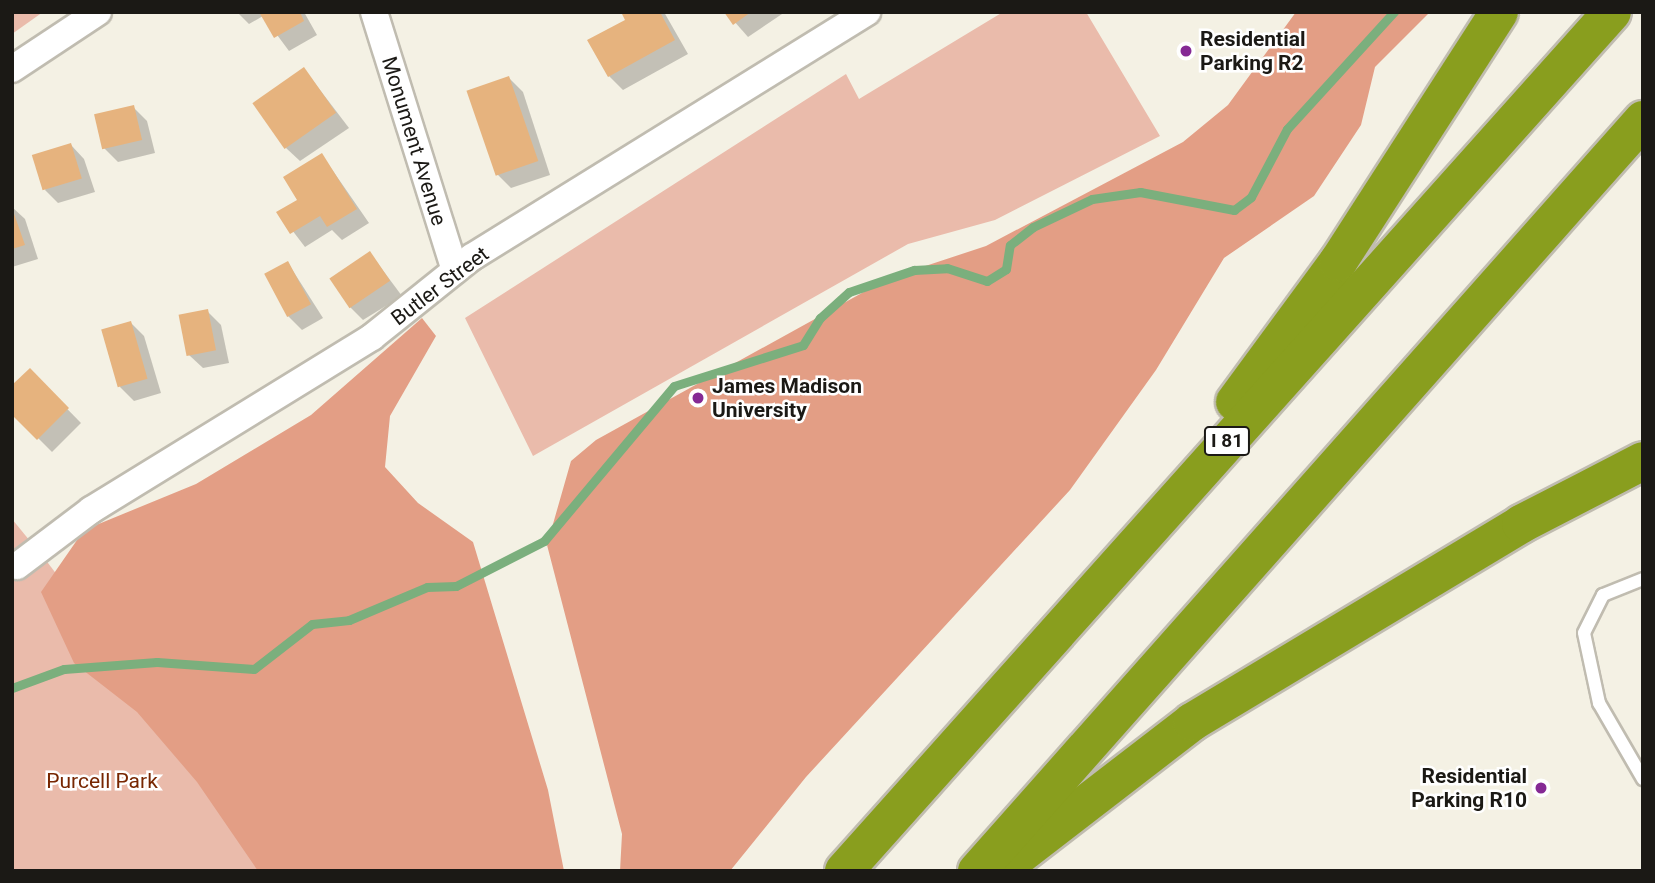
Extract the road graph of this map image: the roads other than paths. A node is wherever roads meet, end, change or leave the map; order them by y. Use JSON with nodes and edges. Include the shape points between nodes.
{"nodes":[{"id":1,"x":98,"y":12,"type":"edge"},
{"id":2,"x":374,"y":12,"type":"edge"},
{"id":3,"x":867,"y":12,"type":"edge"},
{"id":4,"x":1499,"y":12,"type":"edge"},
{"id":5,"x":1612,"y":12,"type":"edge"},
{"id":6,"x":12,"y":69,"type":"edge"},
{"id":7,"x":1643,"y":120,"type":"edge"},
{"id":8,"x":455,"y":270,"type":"junction"},
{"id":9,"x":1643,"y":461,"type":"edge"},
{"id":10,"x":1127,"y":550,"type":"junction"},
{"id":11,"x":17,"y":566,"type":"dead end"},
{"id":12,"x":1643,"y":579,"type":"edge"},
{"id":13,"x":1643,"y":779,"type":"edge"},
{"id":14,"x":844,"y":871,"type":"edge"},
{"id":15,"x":977,"y":871,"type":"edge"},
{"id":16,"x":1001,"y":871,"type":"edge"}],
"edges":[{"from":1,"to":6,"type":"street"},
{"from":2,"to":8,"type":"street","name":"Monument Avenue"},
{"from":3,"to":8,"type":"street","name":"Butler Street"},
{"from":4,"to":10,"type":"highway","via":[[1338,262]]},
{"from":5,"to":10,"type":"highway","number":"I 81"},
{"from":7,"to":15,"type":"highway"},
{"from":8,"to":11,"type":"street","name":"Butler Street","via":[[372,337],[91,510]]},
{"from":9,"to":16,"type":"highway","via":[[1542,512],[1192,722]]},
{"from":10,"to":14,"type":"highway","number":"I 81"},
{"from":12,"to":13,"type":"lane","via":[[1603,594],[1584,633],[1599,703]]}]}
